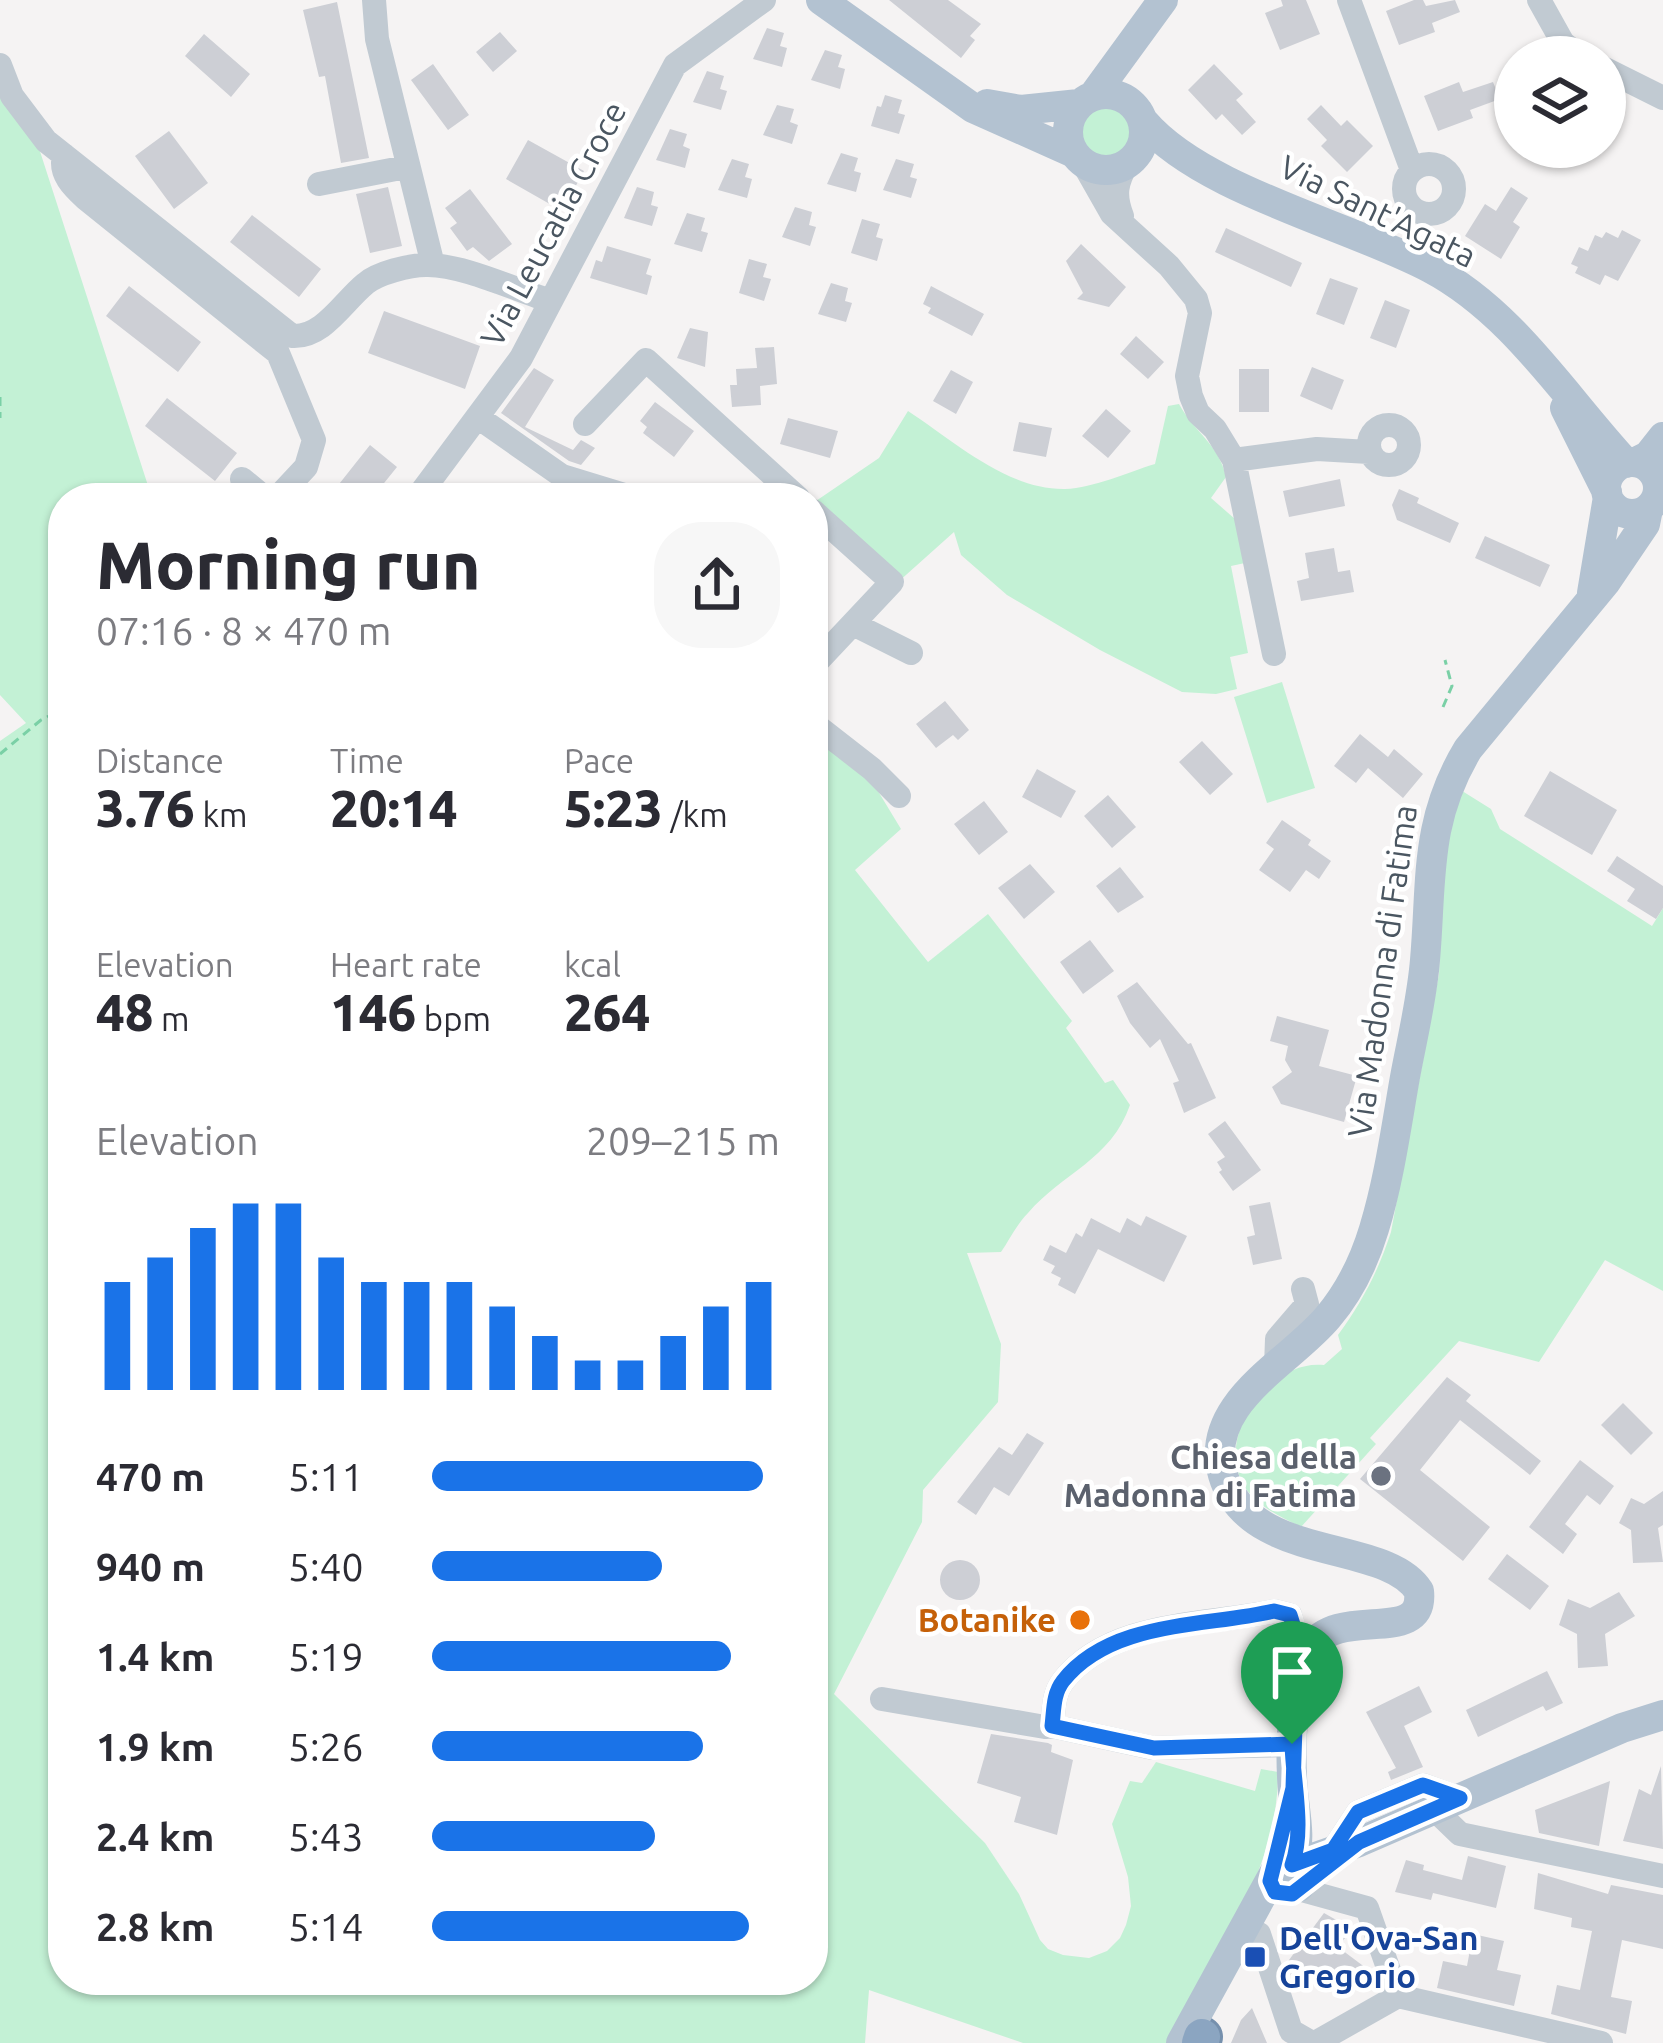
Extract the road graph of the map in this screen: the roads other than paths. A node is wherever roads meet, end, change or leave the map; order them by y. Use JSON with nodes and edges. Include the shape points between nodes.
{"nodes":[{"id":1,"x":374,"y":0,"type":"edge"},
{"id":2,"x":764,"y":0,"type":"edge"},
{"id":3,"x":821,"y":0,"type":"edge"},
{"id":4,"x":1164,"y":0,"type":"edge"},
{"id":5,"x":1349,"y":0,"type":"edge"},
{"id":6,"x":1539,"y":0,"type":"edge"},
{"id":7,"x":1560,"y":36,"type":"edge"},
{"id":8,"x":0,"y":65,"type":"edge"},
{"id":9,"x":1626,"y":80,"type":"edge"},
{"id":10,"x":947,"y":90,"type":"junction"},
{"id":11,"x":1663,"y":98,"type":"edge"},
{"id":12,"x":1388,"y":99,"type":"junction"},
{"id":13,"x":1086,"y":100,"type":"junction"},
{"id":14,"x":1139,"y":114,"type":"junction"},
{"id":15,"x":64,"y":155,"type":"junction"},
{"id":16,"x":1079,"y":158,"type":"junction"},
{"id":17,"x":1129,"y":163,"type":"junction"},
{"id":18,"x":406,"y":167,"type":"junction"},
{"id":19,"x":1443,"y":169,"type":"junction"},
{"id":20,"x":1412,"y":170,"type":"junction"},
{"id":21,"x":1216,"y":175,"type":"junction"},
{"id":22,"x":319,"y":184,"type":"dead end"},
{"id":23,"x":1132,"y":234,"type":"junction"},
{"id":24,"x":433,"y":265,"type":"junction"},
{"id":25,"x":550,"y":301,"type":"junction"},
{"id":26,"x":1550,"y":375,"type":"junction"},
{"id":27,"x":479,"y":418,"type":"junction"},
{"id":28,"x":585,"y":424,"type":"dead end"},
{"id":29,"x":1663,"y":437,"type":"edge"},
{"id":30,"x":1370,"y":452,"type":"dead end"},
{"id":31,"x":1234,"y":460,"type":"junction"},
{"id":32,"x":1631,"y":462,"type":"junction"},
{"id":33,"x":242,"y":479,"type":"dead end"},
{"id":34,"x":247,"y":483,"type":"edge"},
{"id":35,"x":291,"y":483,"type":"edge"},
{"id":36,"x":427,"y":483,"type":"edge"},
{"id":37,"x":584,"y":483,"type":"edge"},
{"id":38,"x":782,"y":483,"type":"edge"},
{"id":39,"x":1608,"y":495,"type":"junction"},
{"id":40,"x":1657,"y":500,"type":"edge"},
{"id":41,"x":828,"y":524,"type":"edge"},
{"id":42,"x":1591,"y":598,"type":"junction"},
{"id":43,"x":853,"y":624,"type":"junction"},
{"id":44,"x":828,"y":651,"type":"edge"},
{"id":45,"x":911,"y":653,"type":"dead end"},
{"id":46,"x":1274,"y":654,"type":"dead end"},
{"id":47,"x":828,"y":735,"type":"edge"},
{"id":48,"x":899,"y":796,"type":"dead end"},
{"id":49,"x":1303,"y":1288,"type":"dead end"},
{"id":50,"x":1276,"y":1366,"type":"junction"},
{"id":51,"x":1304,"y":1660,"type":"junction"},
{"id":52,"x":882,"y":1699,"type":"dead end"},
{"id":53,"x":1663,"y":1715,"type":"edge"},
{"id":54,"x":1052,"y":1726,"type":"junction"},
{"id":55,"x":1292,"y":1744,"type":"junction"},
{"id":56,"x":1447,"y":1804,"type":"junction"},
{"id":57,"x":1663,"y":1876,"type":"edge"},
{"id":58,"x":1288,"y":1881,"type":"junction"},
{"id":59,"x":1259,"y":1934,"type":"junction"},
{"id":60,"x":1398,"y":1996,"type":"junction"},
{"id":61,"x":1195,"y":2041,"type":"edge"},
{"id":62,"x":1313,"y":2043,"type":"edge"},
{"id":63,"x":1601,"y":2043,"type":"edge"}],
"edges":[{"from":1,"to":18,"type":"street"},
{"from":2,"to":25,"type":"street","name":"Via Leucatia Croce","via":[[675,65]]},
{"from":3,"to":10,"type":"main road"},
{"from":4,"to":13,"type":"main road"},
{"from":4,"to":14,"type":"main road","via":[[1131,80]]},
{"from":5,"to":12,"type":"street"},
{"from":6,"to":7,"type":"street"},
{"from":8,"to":15,"type":"street","via":[[28,119]]},
{"from":9,"to":11,"type":"street"},
{"from":10,"to":13,"type":"main road","via":[[1021,110]]},
{"from":10,"to":16,"type":"main road"},
{"from":12,"to":19,"type":"street"},
{"from":12,"to":20,"type":"street"},
{"from":13,"to":14,"type":"main road","via":[[1115,94]]},
{"from":13,"to":16,"type":"main road","via":[[1068,133]]},
{"from":14,"to":17,"type":"main road","via":[[1143,144]]},
{"from":14,"to":21,"type":"main road","via":[[1170,147]]},
{"from":15,"to":24,"type":"street","via":[[292,336],[314,331],[368,281]]},
{"from":15,"to":35,"type":"street","via":[[71,185],[278,353],[314,440]]},
{"from":16,"to":17,"type":"main road","via":[[1105,170]]},
{"from":16,"to":23,"type":"street"},
{"from":17,"to":21,"type":"main road","via":[[1155,160]]},
{"from":17,"to":23,"type":"street","via":[[1116,194]]},
{"from":18,"to":22,"type":"street"},
{"from":18,"to":24,"type":"street"},
{"from":19,"to":20,"type":"street"},
{"from":19,"to":20,"type":"street","via":[[1453,196],[1430,214],[1405,199]]},
{"from":21,"to":26,"type":"main road","name":"Via Sant'Agata","via":[[1431,268],[1487,307]]},
{"from":23,"to":31,"type":"street","via":[[1196,299],[1191,396]]},
{"from":24,"to":25,"type":"street"},
{"from":25,"to":27,"type":"street","name":"Via Leucatia Croce"},
{"from":26,"to":32,"type":"main road"},
{"from":26,"to":39,"type":"main road"},
{"from":27,"to":36,"type":"street","name":"Via Leucatia Croce"},
{"from":27,"to":37,"type":"street"},
{"from":28,"to":38,"type":"street","via":[[646,360]]},
{"from":29,"to":32,"type":"main road"},
{"from":30,"to":31,"type":"street","via":[[1317,449]]},
{"from":31,"to":46,"type":"street"},
{"from":32,"to":39,"type":"main road","via":[[1610,474]]},
{"from":32,"to":40,"type":"main road","via":[[1653,472]]},
{"from":33,"to":34,"type":"street"},
{"from":39,"to":40,"type":"main road","via":[[1625,513]]},
{"from":39,"to":42,"type":"main road"},
{"from":40,"to":42,"type":"main road","name":"Via Madonna di Fatima"},
{"from":41,"to":43,"type":"street","via":[[892,582]]},
{"from":42,"to":50,"type":"main road","name":"Via Madonna di Fatima","via":[[1468,749],[1442,800],[1425,963],[1373,1231],[1347,1292]]},
{"from":43,"to":44,"type":"street"},
{"from":43,"to":45,"type":"street"},
{"from":47,"to":48,"type":"street"},
{"from":49,"to":50,"type":"street","via":[[1307,1304],[1277,1339]]},
{"from":50,"to":51,"type":"main road","name":"Via Madonna di Fatima","via":[[1226,1424],[1221,1464],[1233,1497],[1268,1528],[1408,1577],[1420,1599],[1400,1622],[1334,1628]]},
{"from":51,"to":54,"type":"street","via":[[1290,1615],[1274,1611],[1130,1637],[1062,1682]]},
{"from":51,"to":55,"type":"main road"},
{"from":52,"to":54,"type":"street"},
{"from":53,"to":56,"type":"main road"},
{"from":54,"to":55,"type":"street","via":[[1154,1748]]},
{"from":55,"to":58,"type":"main road","via":[[1299,1846]]},
{"from":56,"to":57,"type":"street","via":[[1460,1834]]},
{"from":56,"to":58,"type":"main road","via":[[1346,1846]]},
{"from":58,"to":59,"type":"main road"},
{"from":58,"to":60,"type":"street","via":[[1367,1908]]},
{"from":58,"to":61,"type":"main road"},
{"from":59,"to":61,"type":"main road"},
{"from":59,"to":62,"type":"street","via":[[1292,2031]]},
{"from":60,"to":62,"type":"street"},
{"from":60,"to":63,"type":"street"}]}
